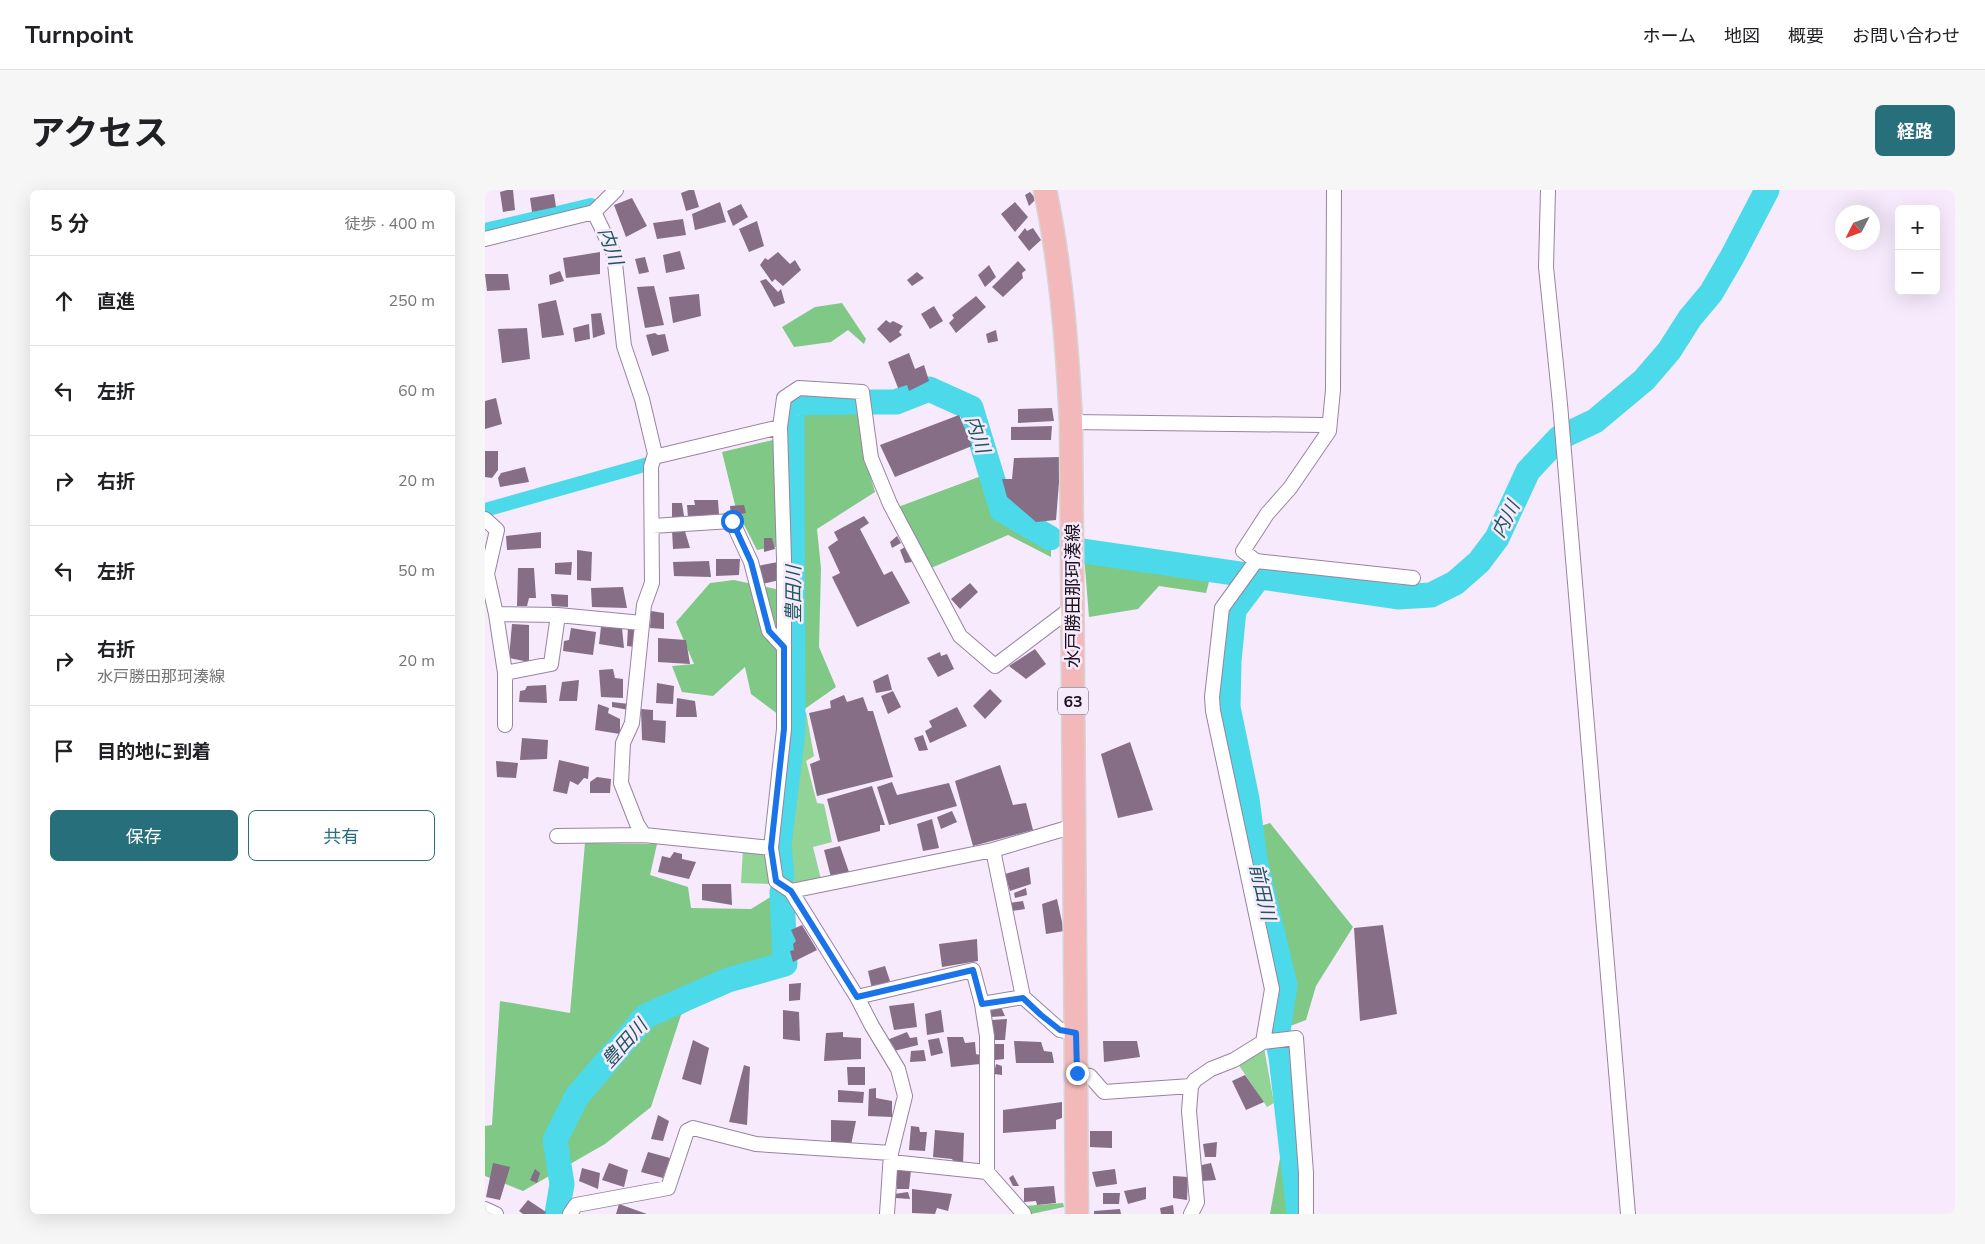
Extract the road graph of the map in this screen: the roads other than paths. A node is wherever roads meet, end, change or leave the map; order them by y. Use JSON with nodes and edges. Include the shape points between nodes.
{"nodes":[{"id":1,"x":616,"y":190,"type":"edge"},
{"id":2,"x":1045,"y":190,"type":"edge"},
{"id":3,"x":1334,"y":190,"type":"edge"},
{"id":4,"x":1548,"y":190,"type":"edge"},
{"id":5,"x":594,"y":212,"type":"junction"},
{"id":6,"x":485,"y":239,"type":"edge"},
{"id":7,"x":1071,"y":422,"type":"junction"},
{"id":8,"x":780,"y":427,"type":"junction"},
{"id":9,"x":1329,"y":431,"type":"junction"},
{"id":10,"x":654,"y":457,"type":"junction"},
{"id":11,"x":485,"y":519,"type":"edge"},
{"id":12,"x":652,"y":526,"type":"junction"},
{"id":13,"x":1253,"y":564,"type":"junction"},
{"id":14,"x":1413,"y":578,"type":"dead end"},
{"id":15,"x":1073,"y":607,"type":"junction"},
{"id":16,"x":496,"y":614,"type":"junction"},
{"id":17,"x":558,"y":616,"type":"junction"},
{"id":18,"x":642,"y":623,"type":"junction"},
{"id":19,"x":784,"y":647,"type":"junction"},
{"id":20,"x":505,"y":673,"type":"junction"},
{"id":21,"x":505,"y":725,"type":"dead end"},
{"id":22,"x":1074,"y":826,"type":"junction"},
{"id":23,"x":645,"y":835,"type":"junction"},
{"id":24,"x":557,"y":836,"type":"dead end"},
{"id":25,"x":771,"y":848,"type":"junction"},
{"id":26,"x":993,"y":850,"type":"junction"},
{"id":27,"x":791,"y":891,"type":"junction"},
{"id":28,"x":857,"y":997,"type":"junction"},
{"id":29,"x":1023,"y":998,"type":"junction"},
{"id":30,"x":982,"y":1004,"type":"junction"},
{"id":31,"x":1076,"y":1033,"type":"junction"},
{"id":32,"x":1263,"y":1042,"type":"junction"},
{"id":33,"x":1077,"y":1073,"type":"junction"},
{"id":34,"x":1191,"y":1086,"type":"junction"},
{"id":35,"x":891,"y":1158,"type":"junction"},
{"id":36,"x":987,"y":1172,"type":"junction"},
{"id":37,"x":485,"y":1210,"type":"edge"},
{"id":38,"x":496,"y":1214,"type":"edge"},
{"id":39,"x":570,"y":1214,"type":"edge"},
{"id":40,"x":887,"y":1214,"type":"edge"},
{"id":41,"x":1024,"y":1214,"type":"edge"},
{"id":42,"x":1077,"y":1214,"type":"edge"},
{"id":43,"x":1191,"y":1214,"type":"edge"},
{"id":44,"x":1306,"y":1214,"type":"edge"},
{"id":45,"x":1628,"y":1214,"type":"edge"}],
"edges":[{"from":1,"to":5,"type":"street"},
{"from":2,"to":7,"type":"main road","name":"水戸勝田那珂湊線","number":"63","via":[[1056,240]]},
{"from":3,"to":9,"type":"street","via":[[1333,390]]},
{"from":4,"to":45,"type":"street","via":[[1546,268]]},
{"from":5,"to":6,"type":"street"},
{"from":5,"to":10,"type":"street","via":[[614,254],[624,346],[642,399]]},
{"from":7,"to":9,"type":"street","via":[[1323,425]]},
{"from":7,"to":15,"type":"main road","name":"水戸勝田那珂湊線","number":"63"},
{"from":8,"to":10,"type":"street"},
{"from":8,"to":15,"type":"street","via":[[784,398],[799,388],[863,392],[871,458],[890,504],[960,636],[995,666]]},
{"from":8,"to":19,"type":"street"},
{"from":9,"to":13,"type":"street","via":[[1243,551]]},
{"from":10,"to":12,"type":"street","via":[[651,466]]},
{"from":11,"to":16,"type":"street","via":[[497,530],[487,574]]},
{"from":12,"to":18,"type":"street","via":[[652,583]]},
{"from":12,"to":19,"type":"street","via":[[732,521],[751,562],[769,631]]},
{"from":13,"to":14,"type":"street"},
{"from":13,"to":32,"type":"street","via":[[1222,608],[1212,697],[1272,989]]},
{"from":15,"to":22,"type":"main road","name":"水戸勝田那珂湊線","number":"63"},
{"from":16,"to":17,"type":"street"},
{"from":16,"to":20,"type":"street"},
{"from":17,"to":18,"type":"street"},
{"from":17,"to":20,"type":"street","via":[[551,664]]},
{"from":18,"to":23,"type":"street","via":[[632,723],[623,743],[621,783],[637,824]]},
{"from":19,"to":25,"type":"street","via":[[784,729]]},
{"from":20,"to":21,"type":"street"},
{"from":22,"to":26,"type":"street"},
{"from":22,"to":31,"type":"main road","name":"水戸勝田那珂湊線","number":"63"},
{"from":23,"to":24,"type":"street"},
{"from":23,"to":25,"type":"street"},
{"from":25,"to":27,"type":"street","via":[[776,881]]},
{"from":26,"to":27,"type":"street"},
{"from":26,"to":29,"type":"street"},
{"from":27,"to":28,"type":"street"},
{"from":28,"to":30,"type":"street","via":[[973,970]]},
{"from":28,"to":35,"type":"street","via":[[898,1069],[905,1096]]},
{"from":29,"to":30,"type":"street"},
{"from":29,"to":31,"type":"street","via":[[1060,1030]]},
{"from":30,"to":36,"type":"street","via":[[988,1065]]},
{"from":31,"to":33,"type":"main road","name":"水戸勝田那珂湊線","number":"63"},
{"from":32,"to":34,"type":"street","via":[[1234,1060],[1211,1069]]},
{"from":32,"to":44,"type":"street","via":[[1296,1038]]},
{"from":33,"to":34,"type":"street","via":[[1090,1076],[1105,1092]]},
{"from":33,"to":42,"type":"main road","name":"水戸勝田那珂湊線","number":"63"},
{"from":34,"to":43,"type":"street","via":[[1189,1111],[1197,1202]]},
{"from":35,"to":36,"type":"street"},
{"from":35,"to":39,"type":"street","via":[[756,1144],[693,1128],[687,1132],[668,1188],[576,1205]]},
{"from":35,"to":40,"type":"street"},
{"from":36,"to":41,"type":"street"},
{"from":37,"to":38,"type":"street"}]}
